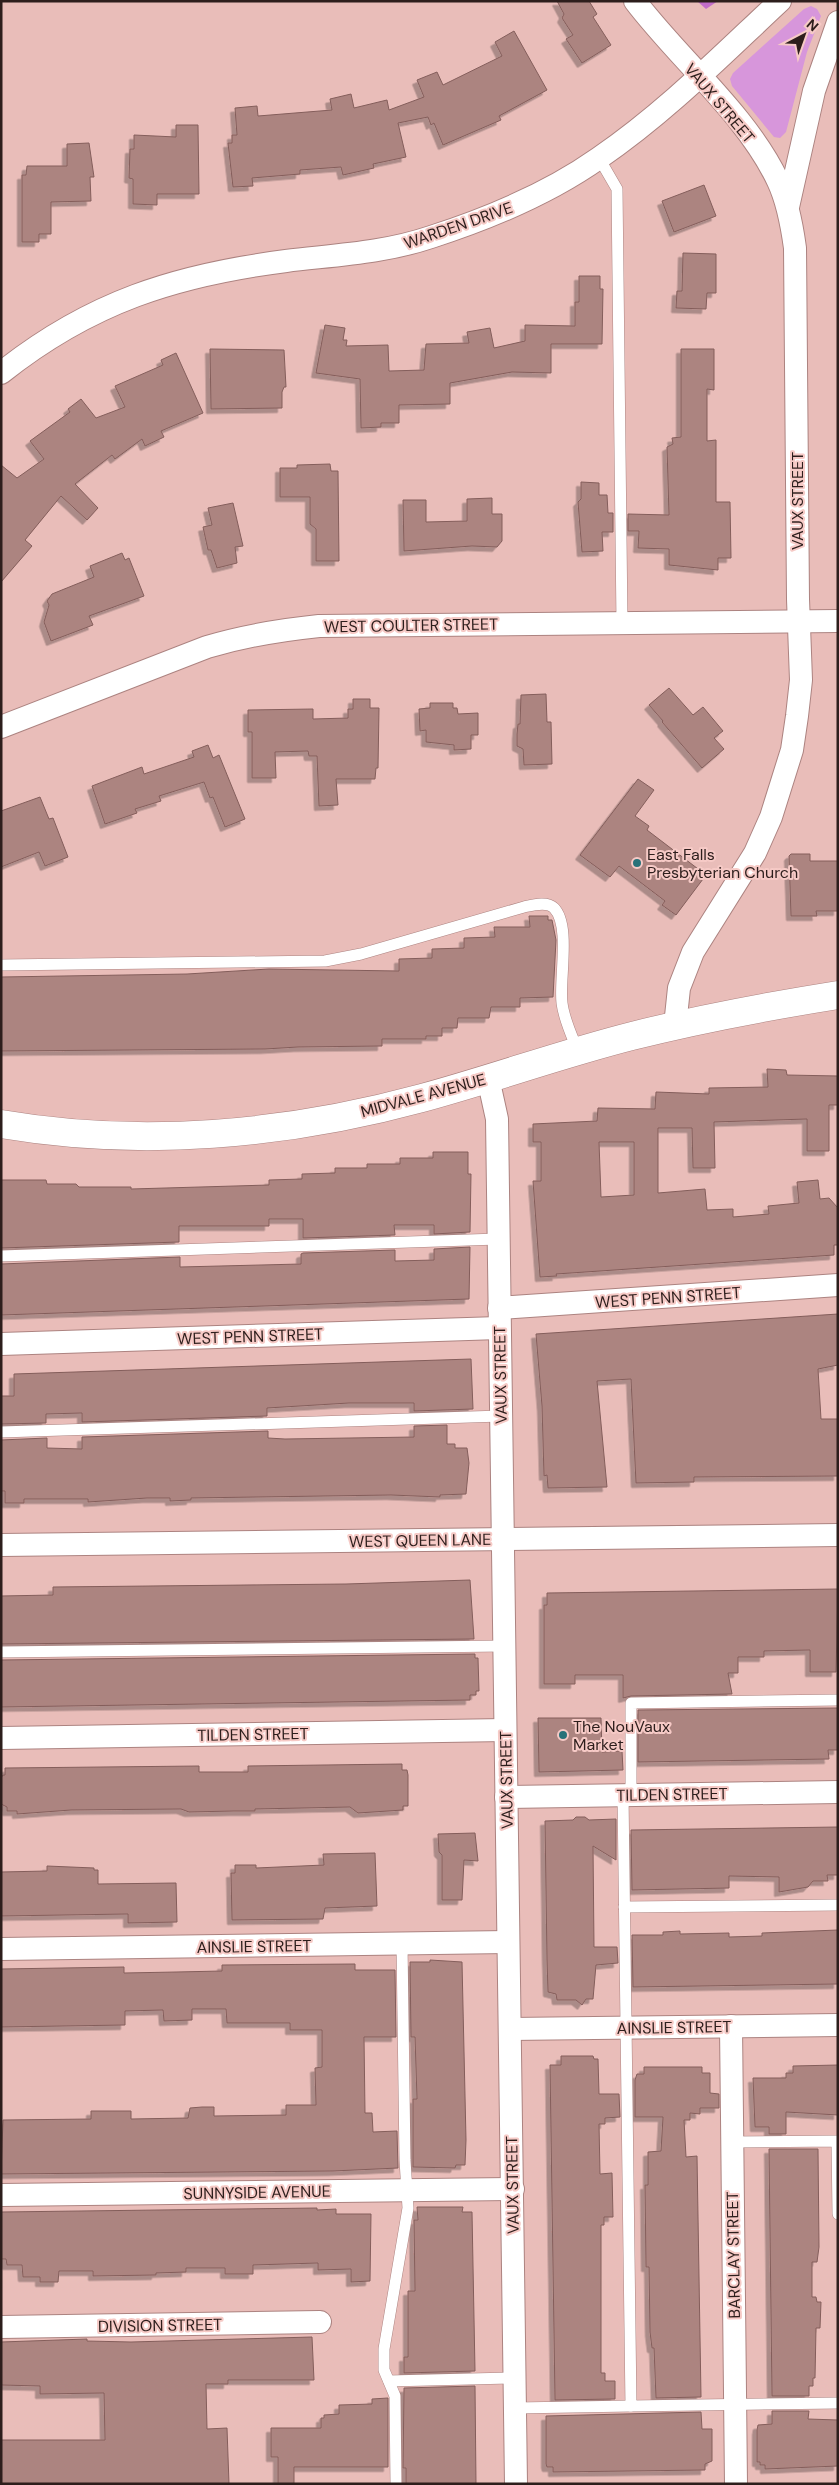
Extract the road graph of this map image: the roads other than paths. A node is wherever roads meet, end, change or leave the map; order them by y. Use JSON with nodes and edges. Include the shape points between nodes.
{"nodes":[{"id":1,"x":635,"y":1,"type":"edge"},
{"id":2,"x":780,"y":1,"type":"edge"},
{"id":3,"x":838,"y":22,"type":"edge"},
{"id":4,"x":699,"y":76,"type":"junction"},
{"id":5,"x":600,"y":158,"type":"junction"},
{"id":6,"x":788,"y":208,"type":"junction"},
{"id":7,"x":1,"y":373,"type":"edge"},
{"id":8,"x":799,"y":621,"type":"junction"},
{"id":9,"x":838,"y":621,"type":"edge"},
{"id":10,"x":622,"y":623,"type":"junction"},
{"id":11,"x":1,"y":727,"type":"edge"},
{"id":12,"x":1,"y":966,"type":"edge"},
{"id":13,"x":838,"y":995,"type":"edge"},
{"id":14,"x":675,"y":1026,"type":"junction"},
{"id":15,"x":578,"y":1051,"type":"junction"},
{"id":16,"x":488,"y":1078,"type":"junction"},
{"id":17,"x":1,"y":1124,"type":"edge"},
{"id":18,"x":498,"y":1239,"type":"junction"},
{"id":19,"x":1,"y":1256,"type":"edge"},
{"id":20,"x":838,"y":1286,"type":"edge"},
{"id":21,"x":499,"y":1318,"type":"junction"},
{"id":22,"x":1,"y":1344,"type":"edge"},
{"id":23,"x":501,"y":1416,"type":"junction"},
{"id":24,"x":1,"y":1432,"type":"edge"},
{"id":25,"x":838,"y":1534,"type":"edge"},
{"id":26,"x":502,"y":1539,"type":"junction"},
{"id":27,"x":1,"y":1545,"type":"edge"},
{"id":28,"x":504,"y":1646,"type":"junction"},
{"id":29,"x":1,"y":1652,"type":"edge"},
{"id":30,"x":838,"y":1700,"type":"edge"},
{"id":31,"x":505,"y":1730,"type":"junction"},
{"id":32,"x":1,"y":1738,"type":"edge"},
{"id":33,"x":838,"y":1792,"type":"edge"},
{"id":34,"x":627,"y":1795,"type":"junction"},
{"id":35,"x":506,"y":1797,"type":"junction"},
{"id":36,"x":838,"y":1905,"type":"edge"},
{"id":37,"x":624,"y":1907,"type":"junction"},
{"id":38,"x":508,"y":1942,"type":"junction"},
{"id":39,"x":402,"y":1944,"type":"junction"},
{"id":40,"x":1,"y":1949,"type":"edge"},
{"id":41,"x":838,"y":2025,"type":"edge"},
{"id":42,"x":731,"y":2026,"type":"junction"},
{"id":43,"x":626,"y":2028,"type":"junction"},
{"id":44,"x":510,"y":2029,"type":"junction"},
{"id":45,"x":837,"y":2141,"type":"edge"},
{"id":46,"x":732,"y":2142,"type":"junction"},
{"id":47,"x":513,"y":2188,"type":"junction"},
{"id":48,"x":408,"y":2190,"type":"junction"},
{"id":49,"x":1,"y":2195,"type":"edge"},
{"id":50,"x":838,"y":2214,"type":"edge"},
{"id":51,"x":320,"y":2322,"type":"dead end"},
{"id":52,"x":1,"y":2327,"type":"edge"},
{"id":53,"x":515,"y":2378,"type":"junction"},
{"id":54,"x":389,"y":2381,"type":"junction"},
{"id":55,"x":838,"y":2403,"type":"edge"},
{"id":56,"x":735,"y":2405,"type":"junction"},
{"id":57,"x":631,"y":2406,"type":"junction"},
{"id":58,"x":516,"y":2408,"type":"junction"},
{"id":59,"x":396,"y":2484,"type":"edge"},
{"id":60,"x":516,"y":2484,"type":"edge"},
{"id":61,"x":736,"y":2484,"type":"edge"}],
"edges":[{"from":1,"to":4,"type":"street","name":"VAUX STREET"},
{"from":2,"to":4,"type":"street","name":"WARDEN DRIVE"},
{"from":3,"to":6,"type":"street","via":[[814,91]]},
{"from":4,"to":5,"type":"street","name":"WARDEN DRIVE"},
{"from":4,"to":6,"type":"street","name":"VAUX STREET","via":[[765,158],[779,182]]},
{"from":5,"to":7,"type":"street","name":"WARDEN DRIVE","via":[[505,210],[429,238],[354,254],[219,270],[125,298],[90,314],[26,352]]},
{"from":5,"to":10,"type":"lane","via":[[617,189]]},
{"from":6,"to":8,"type":"street","name":"VAUX STREET","via":[[795,248]]},
{"from":8,"to":9,"type":"street","name":"WEST COULTER STREET"},
{"from":8,"to":10,"type":"street","name":"WEST COULTER STREET"},
{"from":8,"to":14,"type":"street","name":"VAUX STREET","via":[[801,680],[792,750],[783,784],[755,853],[687,966],[680,988]]},
{"from":10,"to":11,"type":"street","name":"WEST COULTER STREET","via":[[318,626],[264,633],[206,647]]},
{"from":12,"to":15,"type":"lane","via":[[325,961],[362,954],[541,904],[553,907],[561,922],[562,1002]]},
{"from":13,"to":14,"type":"street","name":"MIDVALE AVENUE"},
{"from":14,"to":15,"type":"street","name":"MIDVALE AVENUE"},
{"from":15,"to":16,"type":"street","name":"MIDVALE AVENUE"},
{"from":16,"to":17,"type":"street","name":"MIDVALE AVENUE","via":[[357,1114],[286,1127],[224,1133],[104,1135]]},
{"from":16,"to":18,"type":"street","name":"VAUX STREET","via":[[498,1119]]},
{"from":18,"to":19,"type":"lane"},
{"from":18,"to":21,"type":"street","name":"VAUX STREET"},
{"from":20,"to":21,"type":"street","name":"WEST PENN STREET"},
{"from":21,"to":22,"type":"street","name":"WEST PENN STREET"},
{"from":21,"to":23,"type":"street","name":"VAUX STREET"},
{"from":23,"to":24,"type":"lane"},
{"from":23,"to":26,"type":"street","name":"VAUX STREET"},
{"from":25,"to":26,"type":"street","name":"WEST QUEEN LANE"},
{"from":26,"to":27,"type":"street","name":"WEST QUEEN LANE"},
{"from":26,"to":28,"type":"street","name":"VAUX STREET"},
{"from":28,"to":29,"type":"lane"},
{"from":28,"to":31,"type":"street","name":"VAUX STREET"},
{"from":30,"to":34,"type":"lane","via":[[631,1703]]},
{"from":31,"to":32,"type":"street","name":"TILDEN STREET"},
{"from":31,"to":35,"type":"street","name":"VAUX STREET"},
{"from":33,"to":34,"type":"street","name":"TILDEN STREET"},
{"from":34,"to":35,"type":"street","name":"TILDEN STREET"},
{"from":34,"to":37,"type":"lane"},
{"from":35,"to":38,"type":"street","name":"VAUX STREET"},
{"from":36,"to":37,"type":"lane"},
{"from":37,"to":43,"type":"lane"},
{"from":38,"to":39,"type":"street","name":"AINSLIE STREET"},
{"from":38,"to":44,"type":"street","name":"VAUX STREET"},
{"from":39,"to":40,"type":"street","name":"AINSLIE STREET"},
{"from":39,"to":48,"type":"lane"},
{"from":41,"to":42,"type":"street","name":"AINSLIE STREET"},
{"from":42,"to":43,"type":"street","name":"AINSLIE STREET"},
{"from":42,"to":46,"type":"street","name":"BARCLAY STREET"},
{"from":43,"to":44,"type":"street","name":"AINSLIE STREET"},
{"from":43,"to":57,"type":"lane"},
{"from":44,"to":47,"type":"street","name":"VAUX STREET"},
{"from":45,"to":46,"type":"lane"},
{"from":45,"to":50,"type":"lane"},
{"from":46,"to":56,"type":"street","name":"BARCLAY STREET"},
{"from":47,"to":48,"type":"street","name":"SUNNYSIDE AVENUE"},
{"from":47,"to":53,"type":"street","name":"VAUX STREET"},
{"from":48,"to":49,"type":"street","name":"SUNNYSIDE AVENUE"},
{"from":48,"to":54,"type":"lane","via":[[408,2208],[384,2349],[384,2370]]},
{"from":51,"to":52,"type":"street","name":"DIVISION STREET"},
{"from":53,"to":54,"type":"lane"},
{"from":53,"to":58,"type":"street","name":"VAUX STREET"},
{"from":54,"to":59,"type":"lane","via":[[395,2396]]},
{"from":55,"to":56,"type":"lane"},
{"from":56,"to":57,"type":"lane"},
{"from":56,"to":61,"type":"street","name":"BARCLAY STREET"},
{"from":57,"to":58,"type":"lane"},
{"from":58,"to":60,"type":"street","name":"VAUX STREET"}]}
